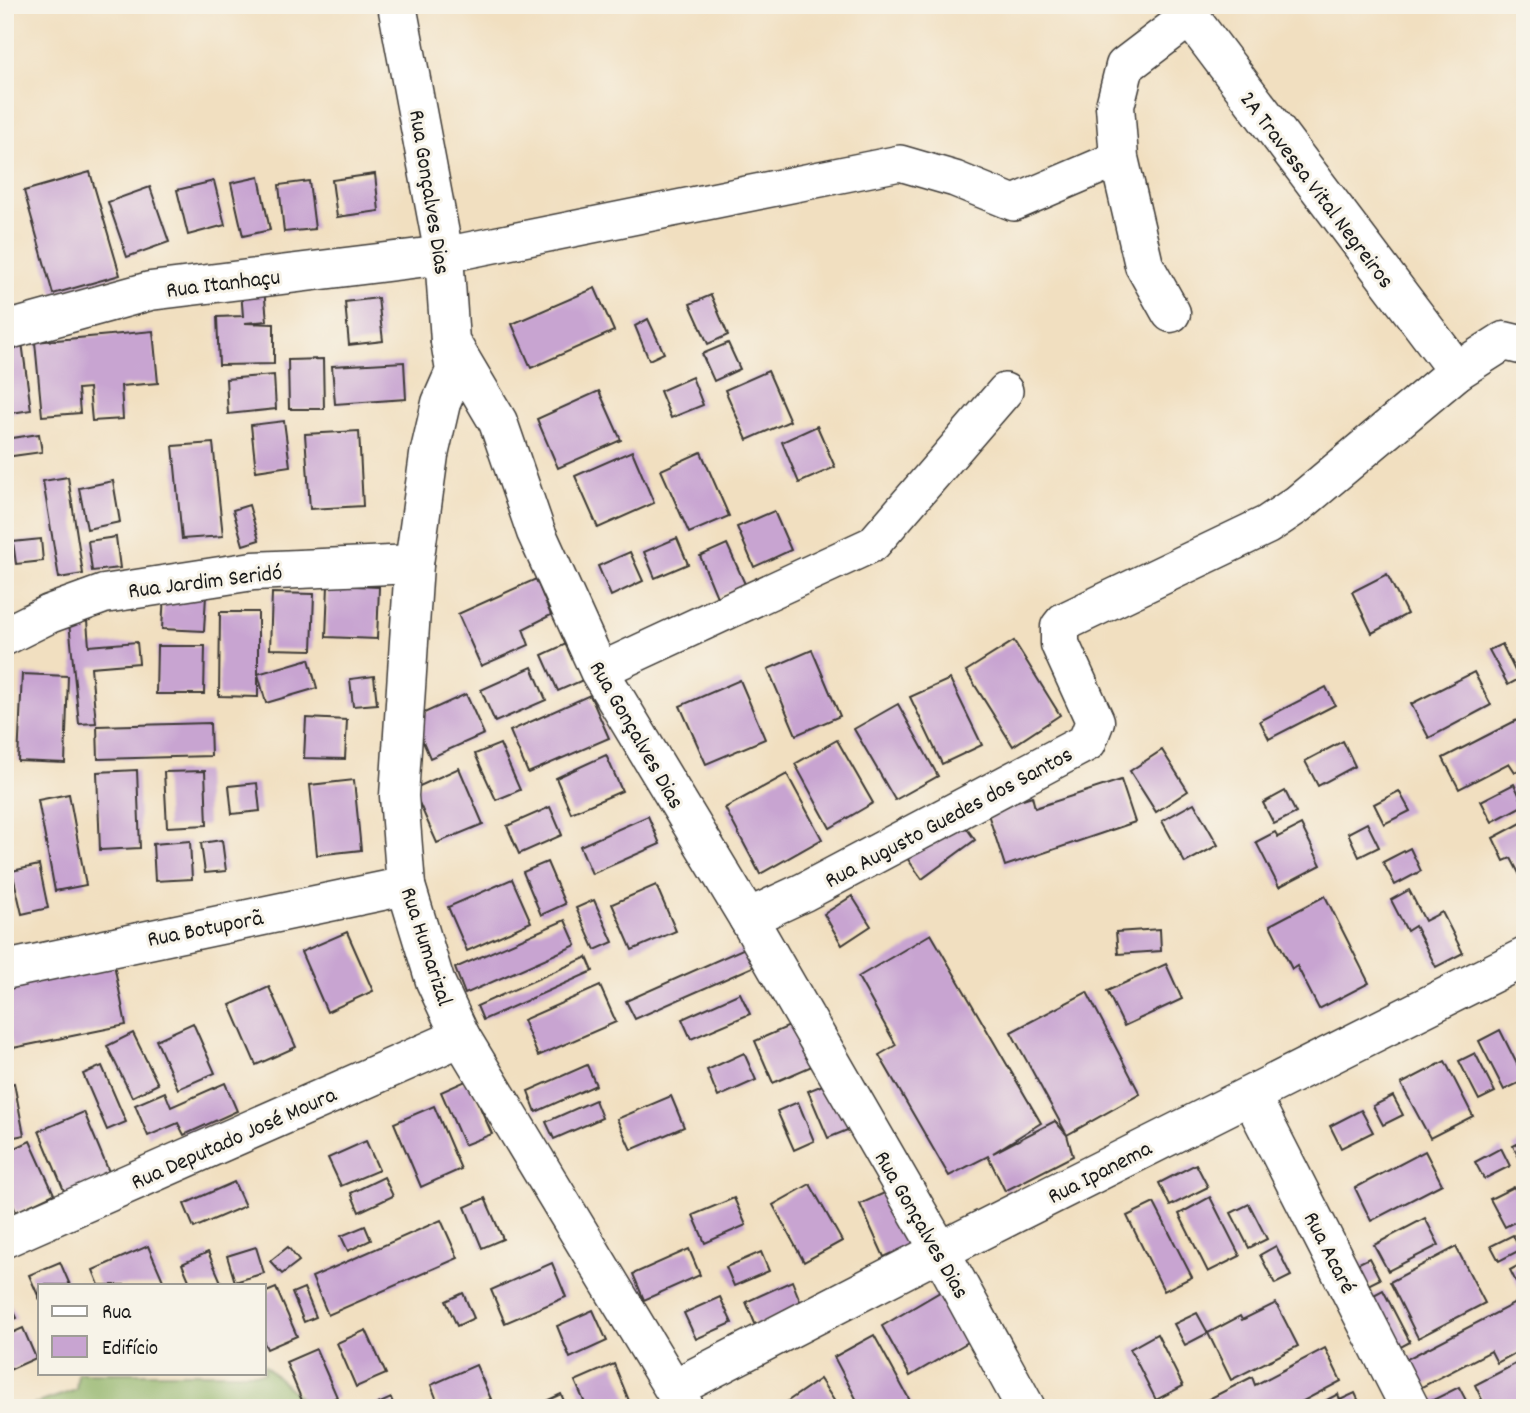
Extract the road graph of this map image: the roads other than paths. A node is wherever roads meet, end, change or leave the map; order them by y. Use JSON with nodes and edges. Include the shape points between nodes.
{"nodes":[{"id":1,"x":397,"y":5,"type":"edge"},
{"id":2,"x":1184,"y":12,"type":"edge"},
{"id":3,"x":1119,"y":158,"type":"junction"},
{"id":4,"x":444,"y":255,"type":"junction"},
{"id":5,"x":1171,"y":313,"type":"dead end"},
{"id":6,"x":5,"y":331,"type":"edge"},
{"id":7,"x":450,"y":341,"type":"junction"},
{"id":8,"x":1514,"y":343,"type":"edge"},
{"id":9,"x":1457,"y":371,"type":"junction"},
{"id":10,"x":1005,"y":390,"type":"dead end"},
{"id":11,"x":414,"y":564,"type":"junction"},
{"id":12,"x":5,"y":636,"type":"edge"},
{"id":13,"x":599,"y":671,"type":"junction"},
{"id":14,"x":406,"y":886,"type":"junction"},
{"id":15,"x":748,"y":918,"type":"junction"},
{"id":16,"x":1525,"y":957,"type":"edge"},
{"id":17,"x":5,"y":970,"type":"edge"},
{"id":18,"x":461,"y":1037,"type":"junction"},
{"id":19,"x":1251,"y":1096,"type":"junction"},
{"id":20,"x":5,"y":1238,"type":"edge"},
{"id":21,"x":940,"y":1251,"type":"junction"},
{"id":22,"x":680,"y":1398,"type":"edge"},
{"id":23,"x":1026,"y":1408,"type":"edge"},
{"id":24,"x":1410,"y":1408,"type":"edge"}],
"edges":[{"from":1,"to":4,"type":"street","name":"Rua Gonçalves Dias"},
{"from":2,"to":3,"type":"street","via":[[1125,66],[1115,106]]},
{"from":2,"to":9,"type":"street","name":"2A Travessa Vital Negreiros"},
{"from":3,"to":4,"type":"street","via":[[1014,203],[900,163]]},
{"from":3,"to":5,"type":"street","via":[[1144,265]]},
{"from":4,"to":6,"type":"street","name":"Rua Itanhaçu","via":[[150,291]]},
{"from":4,"to":7,"type":"street","name":"Rua Gonçalves Dias"},
{"from":7,"to":11,"type":"street","name":"Rua Humarizal","via":[[454,371],[441,402],[429,455]]},
{"from":7,"to":13,"type":"street","name":"Rua Gonçalves Dias","via":[[498,422],[536,531]]},
{"from":8,"to":9,"type":"street","name":"Rua Augusto Guedes dos Santos"},
{"from":9,"to":15,"type":"street","name":"Rua Augusto Guedes dos Santos","via":[[1267,525],[1063,622],[1060,643],[1095,721],[1087,742]]},
{"from":10,"to":13,"type":"street","via":[[873,544]]},
{"from":11,"to":12,"type":"street","name":"Rua Jardim Seridó","via":[[253,571],[104,594]]},
{"from":11,"to":14,"type":"street","name":"Rua Humarizal","via":[[399,796]]},
{"from":13,"to":15,"type":"street","name":"Rua Gonçalves Dias"},
{"from":14,"to":17,"type":"street","name":"Rua Botuporã"},
{"from":14,"to":18,"type":"street","name":"Rua Humarizal","via":[[435,981]]},
{"from":15,"to":21,"type":"street","name":"Rua Gonçalves Dias"},
{"from":16,"to":19,"type":"street","name":"Rua Ipanema"},
{"from":18,"to":20,"type":"street","name":"Rua Deputado José Moura"},
{"from":18,"to":22,"type":"street","name":"Rua Humarizal"},
{"from":19,"to":21,"type":"street","name":"Rua Ipanema"},
{"from":19,"to":24,"type":"street","name":"Rua Acaré"},
{"from":21,"to":22,"type":"street","name":"Rua Ipanema"},
{"from":21,"to":23,"type":"street","name":"Rua Gonçalves Dias"}]}
